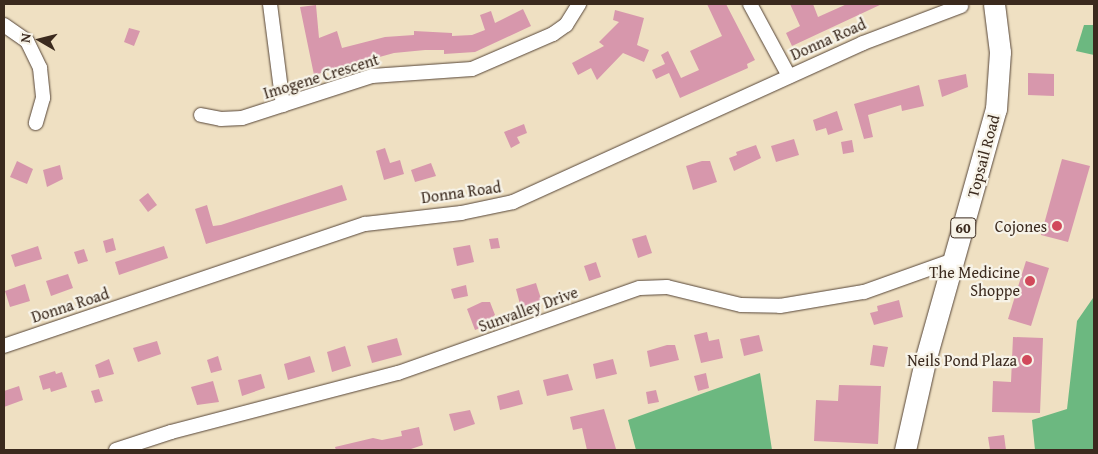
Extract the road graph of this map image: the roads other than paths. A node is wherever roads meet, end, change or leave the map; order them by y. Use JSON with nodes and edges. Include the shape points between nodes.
{"nodes":[{"id":1,"x":270,"y":4,"type":"edge"},
{"id":2,"x":579,"y":4,"type":"edge"},
{"id":3,"x":750,"y":4,"type":"edge"},
{"id":4,"x":994,"y":4,"type":"edge"},
{"id":5,"x":961,"y":6,"type":"dead end"},
{"id":6,"x":4,"y":25,"type":"edge"},
{"id":7,"x":789,"y":76,"type":"junction"},
{"id":8,"x":283,"y":105,"type":"junction"},
{"id":9,"x":201,"y":115,"type":"dead end"},
{"id":10,"x":36,"y":123,"type":"dead end"},
{"id":11,"x":954,"y":260,"type":"junction"},
{"id":12,"x":4,"y":346,"type":"edge"},
{"id":13,"x":116,"y":450,"type":"edge"},
{"id":14,"x":905,"y":450,"type":"edge"}],
"edges":[{"from":1,"to":8,"type":"street"},
{"from":2,"to":8,"type":"street","name":"Imogene Crescent","via":[[571,20],[560,29],[490,64],[458,71],[372,76]]},
{"from":3,"to":7,"type":"street"},
{"from":4,"to":11,"type":"main road","name":"Topsail Road","number":"60","via":[[1000,52],[996,110]]},
{"from":5,"to":7,"type":"street","name":"Donna Road","via":[[907,24]]},
{"from":6,"to":10,"type":"street","via":[[27,41],[40,68],[43,98]]},
{"from":7,"to":12,"type":"street","name":"Donna Road","via":[[513,202],[461,213],[365,224]]},
{"from":8,"to":9,"type":"street","name":"Imogene Crescent","via":[[236,119]]},
{"from":11,"to":13,"type":"street","name":"Sunvalley Drive","via":[[864,292],[780,306],[741,305],[667,286],[640,288],[398,374],[171,432]]},
{"from":11,"to":14,"type":"main road","name":"Topsail Road","number":"60"}]}
